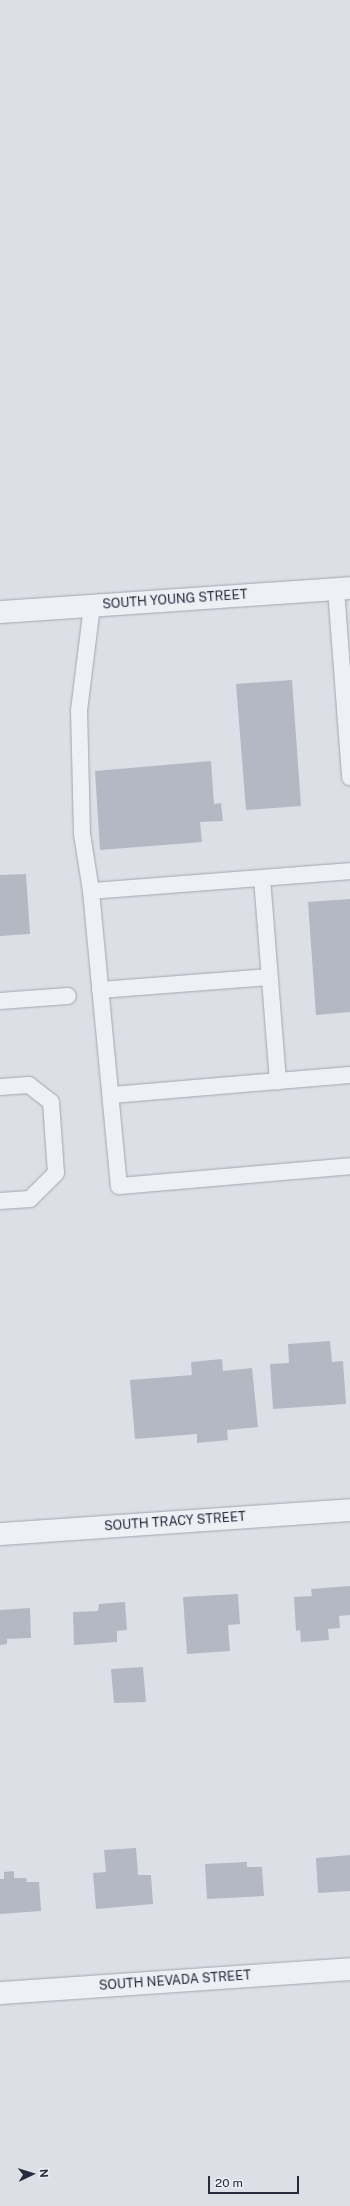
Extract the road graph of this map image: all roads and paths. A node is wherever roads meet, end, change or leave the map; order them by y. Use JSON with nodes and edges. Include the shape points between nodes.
{"nodes":[{"id":1,"x":343,"y":589,"type":"edge"},
{"id":2,"x":92,"y":606,"type":"junction"},
{"id":3,"x":0,"y":612,"type":"edge"},
{"id":4,"x":350,"y":777,"type":"edge"},
{"id":5,"x":350,"y":872,"type":"edge"},
{"id":6,"x":262,"y":878,"type":"junction"},
{"id":7,"x":91,"y":891,"type":"junction"},
{"id":8,"x":270,"y":977,"type":"junction"},
{"id":9,"x":100,"y":990,"type":"junction"},
{"id":10,"x":68,"y":996,"type":"dead end"},
{"id":11,"x":0,"y":1002,"type":"edge"},
{"id":12,"x":350,"y":1075,"type":"edge"},
{"id":13,"x":278,"y":1081,"type":"junction"},
{"id":14,"x":0,"y":1087,"type":"edge"},
{"id":15,"x":111,"y":1095,"type":"junction"},
{"id":16,"x":350,"y":1166,"type":"edge"},
{"id":17,"x":0,"y":1201,"type":"edge"},
{"id":18,"x":350,"y":1510,"type":"edge"},
{"id":19,"x":0,"y":1534,"type":"edge"},
{"id":20,"x":350,"y":1969,"type":"edge"},
{"id":21,"x":0,"y":1993,"type":"edge"}],
"edges":[{"from":1,"to":2,"type":"street","name":"SOUTH YOUNG STREET"},
{"from":1,"to":4,"type":"lane"},
{"from":2,"to":3,"type":"street","name":"SOUTH YOUNG STREET"},
{"from":2,"to":7,"type":"lane","via":[[79,710],[82,834]]},
{"from":5,"to":6,"type":"lane"},
{"from":6,"to":7,"type":"lane"},
{"from":6,"to":8,"type":"lane"},
{"from":7,"to":9,"type":"lane"},
{"from":8,"to":9,"type":"lane"},
{"from":8,"to":13,"type":"lane"},
{"from":9,"to":15,"type":"lane"},
{"from":10,"to":11,"type":"lane"},
{"from":12,"to":13,"type":"lane"},
{"from":13,"to":15,"type":"lane"},
{"from":14,"to":17,"type":"lane","via":[[29,1085],[51,1102],[56,1173],[30,1199]]},
{"from":15,"to":16,"type":"lane","via":[[119,1186]]},
{"from":18,"to":19,"type":"street","name":"SOUTH TRACY STREET"},
{"from":20,"to":21,"type":"street","name":"SOUTH NEVADA STREET"}]}
